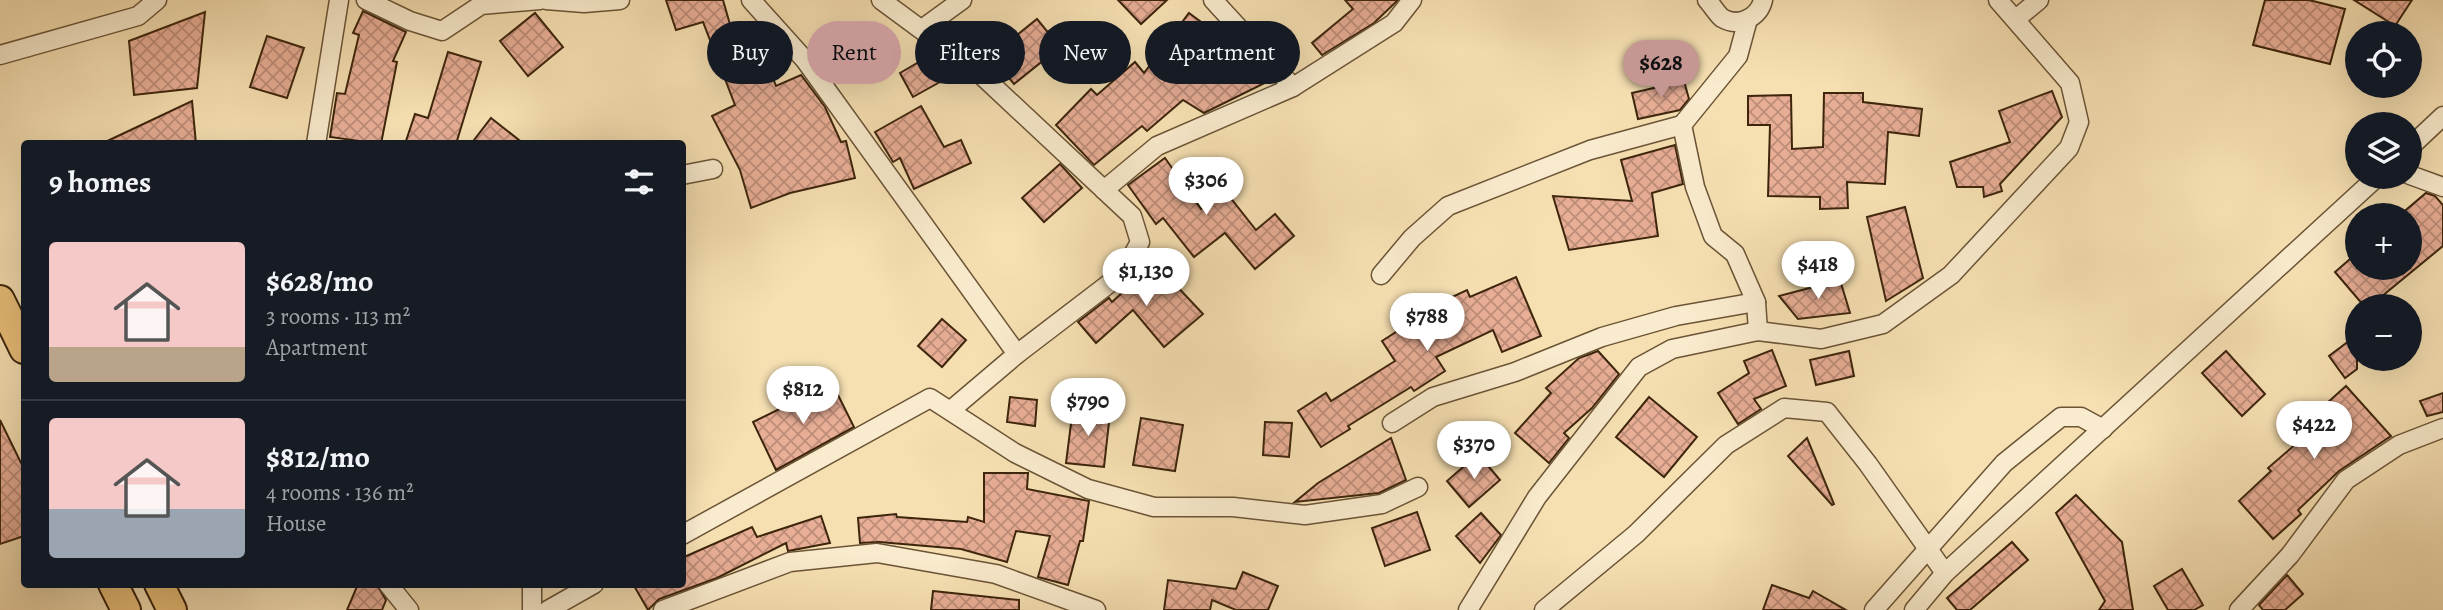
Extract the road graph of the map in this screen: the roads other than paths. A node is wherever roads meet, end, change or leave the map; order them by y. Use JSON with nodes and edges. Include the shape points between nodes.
{"nodes":[{"id":1,"x":157,"y":0,"type":"edge"},
{"id":2,"x":339,"y":0,"type":"edge"},
{"id":3,"x":366,"y":0,"type":"edge"},
{"id":4,"x":540,"y":0,"type":"edge"},
{"id":5,"x":546,"y":0,"type":"edge"},
{"id":6,"x":620,"y":0,"type":"edge"},
{"id":7,"x":751,"y":0,"type":"edge"},
{"id":8,"x":881,"y":0,"type":"edge"},
{"id":9,"x":962,"y":0,"type":"edge"},
{"id":10,"x":1213,"y":0,"type":"edge"},
{"id":11,"x":1412,"y":0,"type":"edge"},
{"id":12,"x":1707,"y":0,"type":"edge"},
{"id":13,"x":1763,"y":0,"type":"edge"},
{"id":14,"x":1998,"y":0,"type":"edge"},
{"id":15,"x":2039,"y":0,"type":"edge"},
{"id":16,"x":1748,"y":19,"type":"junction"},
{"id":17,"x":2016,"y":19,"type":"junction"},
{"id":18,"x":933,"y":21,"type":"edge"},
{"id":19,"x":915,"y":24,"type":"edge"},
{"id":20,"x":0,"y":55,"type":"edge"},
{"id":21,"x":991,"y":84,"type":"edge"},
{"id":22,"x":1293,"y":87,"type":"junction"},
{"id":23,"x":2443,"y":116,"type":"edge"},
{"id":24,"x":1682,"y":125,"type":"junction"},
{"id":25,"x":2422,"y":136,"type":"edge"},
{"id":26,"x":317,"y":140,"type":"edge"},
{"id":27,"x":713,"y":169,"type":"dead end"},
{"id":28,"x":686,"y":175,"type":"edge"},
{"id":29,"x":2422,"y":179,"type":"edge"},
{"id":30,"x":2443,"y":187,"type":"edge"},
{"id":31,"x":2364,"y":189,"type":"edge"},
{"id":32,"x":1104,"y":190,"type":"junction"},
{"id":33,"x":1381,"y":275,"type":"dead end"},
{"id":34,"x":0,"y":300,"type":"edge"},
{"id":35,"x":1756,"y":302,"type":"junction"},
{"id":36,"x":1758,"y":331,"type":"junction"},
{"id":37,"x":21,"y":343,"type":"edge"},
{"id":38,"x":1017,"y":354,"type":"junction"},
{"id":39,"x":951,"y":410,"type":"junction"},
{"id":40,"x":1392,"y":423,"type":"dead end"},
{"id":41,"x":2443,"y":428,"type":"edge"},
{"id":42,"x":2103,"y":429,"type":"junction"},
{"id":43,"x":1418,"y":487,"type":"dead end"},
{"id":44,"x":686,"y":534,"type":"edge"},
{"id":45,"x":1927,"y":548,"type":"junction"},
{"id":46,"x":1945,"y":573,"type":"junction"},
{"id":47,"x":115,"y":588,"type":"edge"},
{"id":48,"x":161,"y":588,"type":"edge"},
{"id":49,"x":532,"y":588,"type":"edge"},
{"id":50,"x":587,"y":588,"type":"edge"},
{"id":51,"x":126,"y":610,"type":"edge"},
{"id":52,"x":172,"y":610,"type":"edge"},
{"id":53,"x":532,"y":610,"type":"edge"},
{"id":54,"x":548,"y":610,"type":"edge"},
{"id":55,"x":663,"y":610,"type":"edge"},
{"id":56,"x":1096,"y":610,"type":"edge"},
{"id":57,"x":1468,"y":610,"type":"edge"},
{"id":58,"x":1544,"y":610,"type":"edge"},
{"id":59,"x":1874,"y":610,"type":"edge"},
{"id":60,"x":1914,"y":610,"type":"edge"},
{"id":61,"x":2239,"y":610,"type":"edge"}],
"edges":[{"from":1,"to":20,"type":"street","via":[[138,16]]},
{"from":2,"to":26,"type":"street"},
{"from":3,"to":4,"type":"street","via":[[442,31],[481,5]]},
{"from":5,"to":6,"type":"street"},
{"from":7,"to":38,"type":"street","via":[[805,60]]},
{"from":8,"to":19,"type":"street"},
{"from":9,"to":18,"type":"street"},
{"from":10,"to":22,"type":"street"},
{"from":11,"to":22,"type":"street","via":[[1394,23]]},
{"from":12,"to":16,"type":"street","via":[[1722,18]]},
{"from":13,"to":16,"type":"street","via":[[1761,10]]},
{"from":14,"to":17,"type":"street"},
{"from":15,"to":17,"type":"street"},
{"from":16,"to":24,"type":"street","via":[[1738,56]]},
{"from":17,"to":36,"type":"street","via":[[2070,83],[2079,122],[2069,148],[1951,275],[1882,324],[1821,339]]},
{"from":21,"to":32,"type":"street"},
{"from":22,"to":32,"type":"street","via":[[1157,145]]},
{"from":23,"to":25,"type":"street"},
{"from":24,"to":33,"type":"street","via":[[1590,150],[1448,206],[1412,238]]},
{"from":24,"to":35,"type":"street","via":[[1695,187],[1713,236],[1735,254]]},
{"from":27,"to":28,"type":"street"},
{"from":29,"to":30,"type":"street"},
{"from":31,"to":42,"type":"street"},
{"from":32,"to":38,"type":"street","via":[[1132,216],[1140,242],[1123,273]]},
{"from":34,"to":37,"type":"highway"},
{"from":35,"to":36,"type":"street"},
{"from":35,"to":40,"type":"street","via":[[1676,316],[1602,337],[1515,372],[1433,397]]},
{"from":36,"to":57,"type":"street","via":[[1672,349],[1640,367],[1537,497]]},
{"from":38,"to":39,"type":"street"},
{"from":39,"to":43,"type":"street","via":[[1015,453],[1088,489],[1154,507],[1233,507],[1305,515],[1382,504]]},
{"from":39,"to":44,"type":"street","via":[[930,398]]},
{"from":41,"to":61,"type":"street","via":[[2399,445],[2346,480],[2290,555]]},
{"from":42,"to":45,"type":"street","via":[[2081,417],[2061,417],[2004,463]]},
{"from":42,"to":46,"type":"street"},
{"from":45,"to":46,"type":"street"},
{"from":45,"to":58,"type":"street","via":[[1827,412],[1784,408],[1726,445],[1636,534]]},
{"from":45,"to":59,"type":"street"},
{"from":46,"to":60,"type":"street"},
{"from":47,"to":51,"type":"highway"},
{"from":48,"to":52,"type":"highway"},
{"from":49,"to":53,"type":"street"},
{"from":50,"to":54,"type":"street"},
{"from":55,"to":56,"type":"street","via":[[790,562],[877,553],[996,574]]}]}
